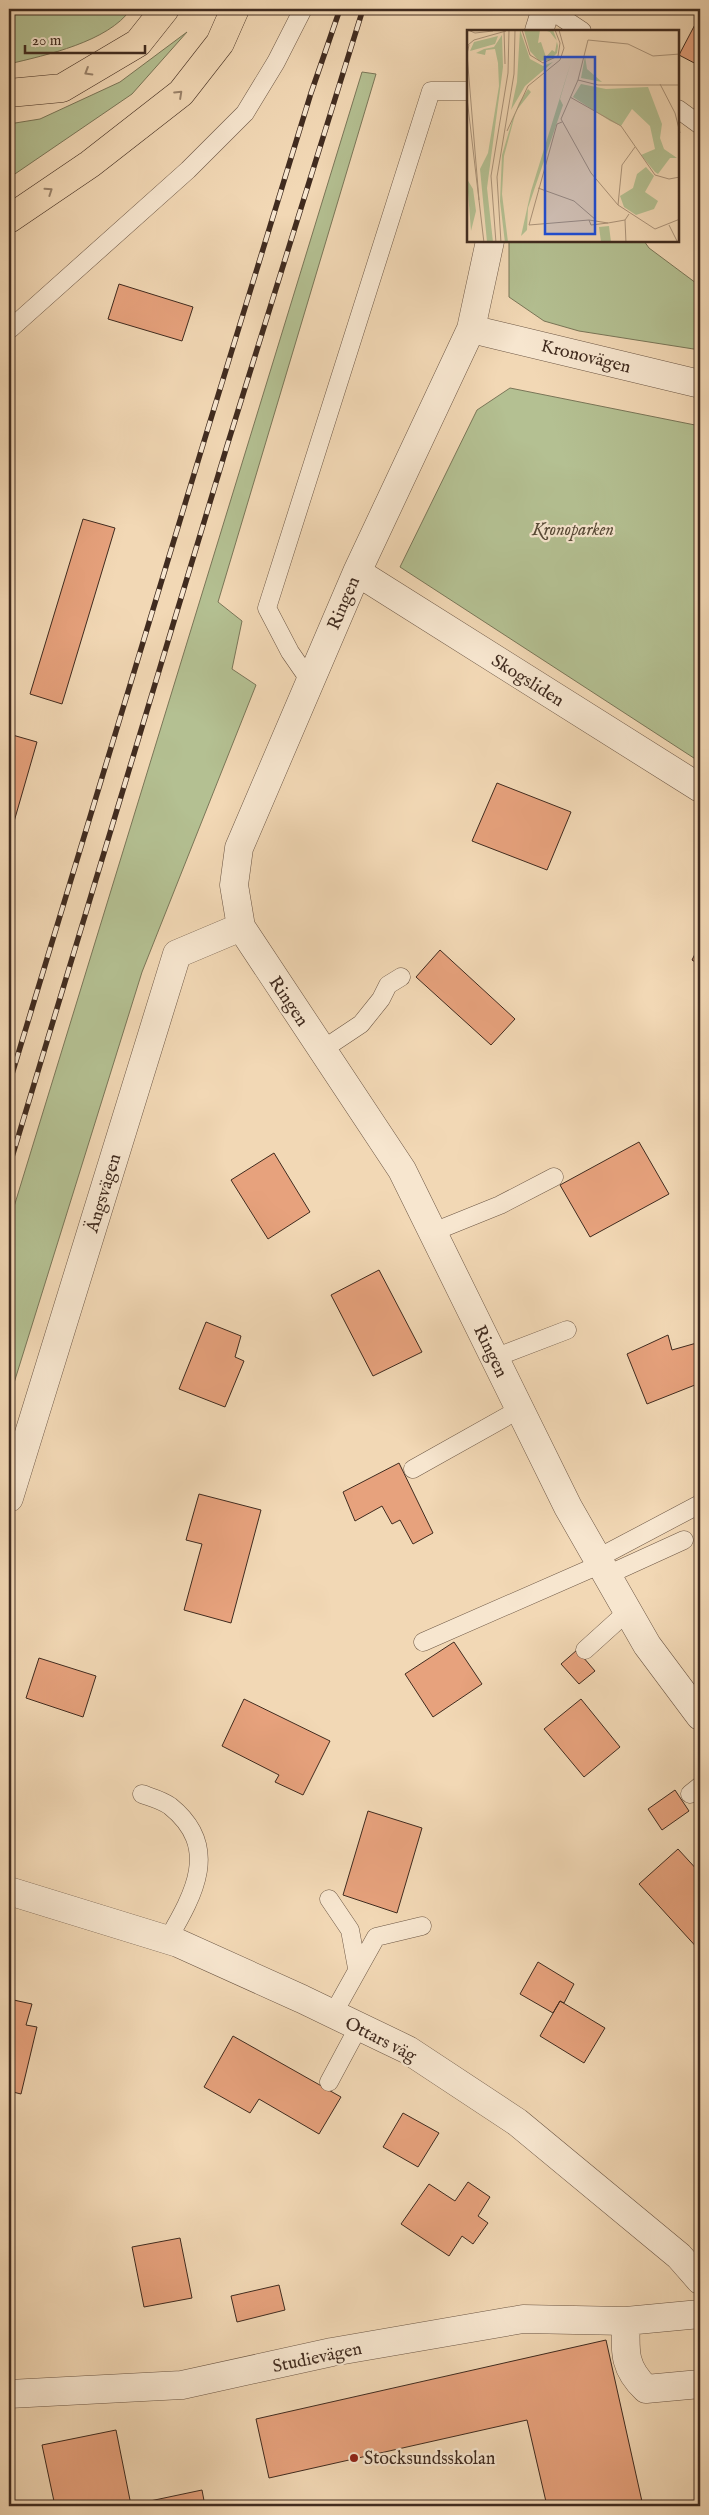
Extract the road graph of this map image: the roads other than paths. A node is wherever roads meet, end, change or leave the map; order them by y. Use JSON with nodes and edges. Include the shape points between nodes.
{"nodes":[{"id":1,"x":165,"y":9,"type":"edge"},
{"id":2,"x":235,"y":9,"type":"edge"},
{"id":3,"x":303,"y":9,"type":"edge"},
{"id":4,"x":547,"y":9,"type":"edge"},
{"id":5,"x":540,"y":30,"type":"edge"},
{"id":6,"x":580,"y":30,"type":"edge"},
{"id":7,"x":467,"y":91,"type":"edge"},
{"id":8,"x":9,"y":93,"type":"edge"},
{"id":9,"x":679,"y":110,"type":"edge"},
{"id":10,"x":700,"y":125,"type":"edge"},
{"id":11,"x":9,"y":219,"type":"edge"},
{"id":12,"x":490,"y":242,"type":"edge"},
{"id":13,"x":471,"y":329,"type":"junction"},
{"id":14,"x":9,"y":330,"type":"edge"},
{"id":15,"x":700,"y":384,"type":"edge"},
{"id":16,"x":357,"y":572,"type":"junction"},
{"id":17,"x":310,"y":681,"type":"junction"},
{"id":18,"x":700,"y":788,"type":"edge"},
{"id":19,"x":240,"y":927,"type":"junction"},
{"id":20,"x":401,"y":977,"type":"dead end"},
{"id":21,"x":322,"y":1050,"type":"junction"},
{"id":22,"x":554,"y":1177,"type":"dead end"},
{"id":23,"x":433,"y":1232,"type":"junction"},
{"id":24,"x":567,"y":1330,"type":"dead end"},
{"id":25,"x":494,"y":1358,"type":"junction"},
{"id":26,"x":520,"y":1409,"type":"junction"},
{"id":27,"x":414,"y":1470,"type":"dead end"},
{"id":28,"x":9,"y":1498,"type":"edge"},
{"id":29,"x":700,"y":1504,"type":"edge"},
{"id":30,"x":684,"y":1540,"type":"dead end"},
{"id":31,"x":600,"y":1567,"type":"junction"},
{"id":32,"x":627,"y":1612,"type":"junction"},
{"id":33,"x":423,"y":1642,"type":"dead end"},
{"id":34,"x":585,"y":1650,"type":"dead end"},
{"id":35,"x":700,"y":1716,"type":"edge"},
{"id":36,"x":142,"y":1794,"type":"dead end"},
{"id":37,"x":9,"y":1891,"type":"edge"},
{"id":38,"x":328,"y":1899,"type":"dead end"},
{"id":39,"x":422,"y":1926,"type":"dead end"},
{"id":40,"x":168,"y":1940,"type":"junction"},
{"id":41,"x":357,"y":1968,"type":"junction"},
{"id":42,"x":333,"y":2014,"type":"junction"},
{"id":43,"x":359,"y":2026,"type":"junction"},
{"id":44,"x":329,"y":2082,"type":"dead end"},
{"id":45,"x":700,"y":2280,"type":"edge"},
{"id":46,"x":700,"y":2314,"type":"edge"},
{"id":47,"x":626,"y":2321,"type":"junction"},
{"id":48,"x":700,"y":2384,"type":"edge"},
{"id":49,"x":9,"y":2394,"type":"edge"}],
"edges":[{"from":1,"to":8,"type":"highway","one_way":true,"via":[[138,43],[62,88]]},
{"from":11,"to":2,"type":"highway","one_way":true,"via":[[90,164],[181,93],[220,43]]},
{"from":3,"to":14,"type":"lane","via":[[245,113],[188,170]]},
{"from":4,"to":5,"type":"street"},
{"from":4,"to":6,"type":"lane"},
{"from":7,"to":17,"type":"lane","via":[[431,91],[267,608],[290,652]]},
{"from":9,"to":10,"type":"lane"},
{"from":12,"to":13,"type":"street","name":"Ringen"},
{"from":13,"to":15,"type":"street","name":"Kronovägen"},
{"from":13,"to":16,"type":"street","name":"Ringen"},
{"from":16,"to":17,"type":"street","name":"Ringen"},
{"from":16,"to":18,"type":"street","name":"Skogsliden"},
{"from":17,"to":19,"type":"street","name":"Ringen","via":[[239,848],[234,885]]},
{"from":19,"to":21,"type":"street","name":"Ringen"},
{"from":19,"to":28,"type":"street","name":"Ängsvägen","via":[[177,954]]},
{"from":20,"to":21,"type":"lane","via":[[388,985],[361,1024]]},
{"from":21,"to":23,"type":"street","name":"Ringen","via":[[402,1170]]},
{"from":22,"to":23,"type":"lane","via":[[500,1205]]},
{"from":23,"to":25,"type":"street","name":"Ringen"},
{"from":24,"to":25,"type":"lane"},
{"from":25,"to":26,"type":"street","name":"Ringen"},
{"from":26,"to":27,"type":"lane"},
{"from":26,"to":31,"type":"street","name":"Ringen"},
{"from":29,"to":31,"type":"lane"},
{"from":30,"to":31,"type":"lane"},
{"from":31,"to":32,"type":"street","name":"Ringen"},
{"from":31,"to":33,"type":"lane"},
{"from":32,"to":34,"type":"lane"},
{"from":32,"to":35,"type":"street","name":"Ringen","via":[[647,1645]]},
{"from":36,"to":40,"type":"lane","via":[[169,1805],[190,1826],[200,1854],[199,1875],[188,1904]]},
{"from":37,"to":40,"type":"street","name":"Ottars väg"},
{"from":38,"to":41,"type":"lane","via":[[350,1930]]},
{"from":39,"to":41,"type":"lane","via":[[376,1937]]},
{"from":40,"to":42,"type":"street","name":"Ottars väg"},
{"from":41,"to":42,"type":"lane"},
{"from":42,"to":43,"type":"street","name":"Ottars väg"},
{"from":43,"to":44,"type":"lane"},
{"from":43,"to":45,"type":"street","name":"Ottars väg","via":[[408,2050],[517,2122],[678,2256]]},
{"from":46,"to":47,"type":"street","name":"Studievägen"},
{"from":47,"to":48,"type":"street","via":[[625,2351],[633,2377],[646,2389]]},
{"from":47,"to":49,"type":"street","name":"Studievägen","via":[[523,2319],[332,2352],[182,2385]]}]}
